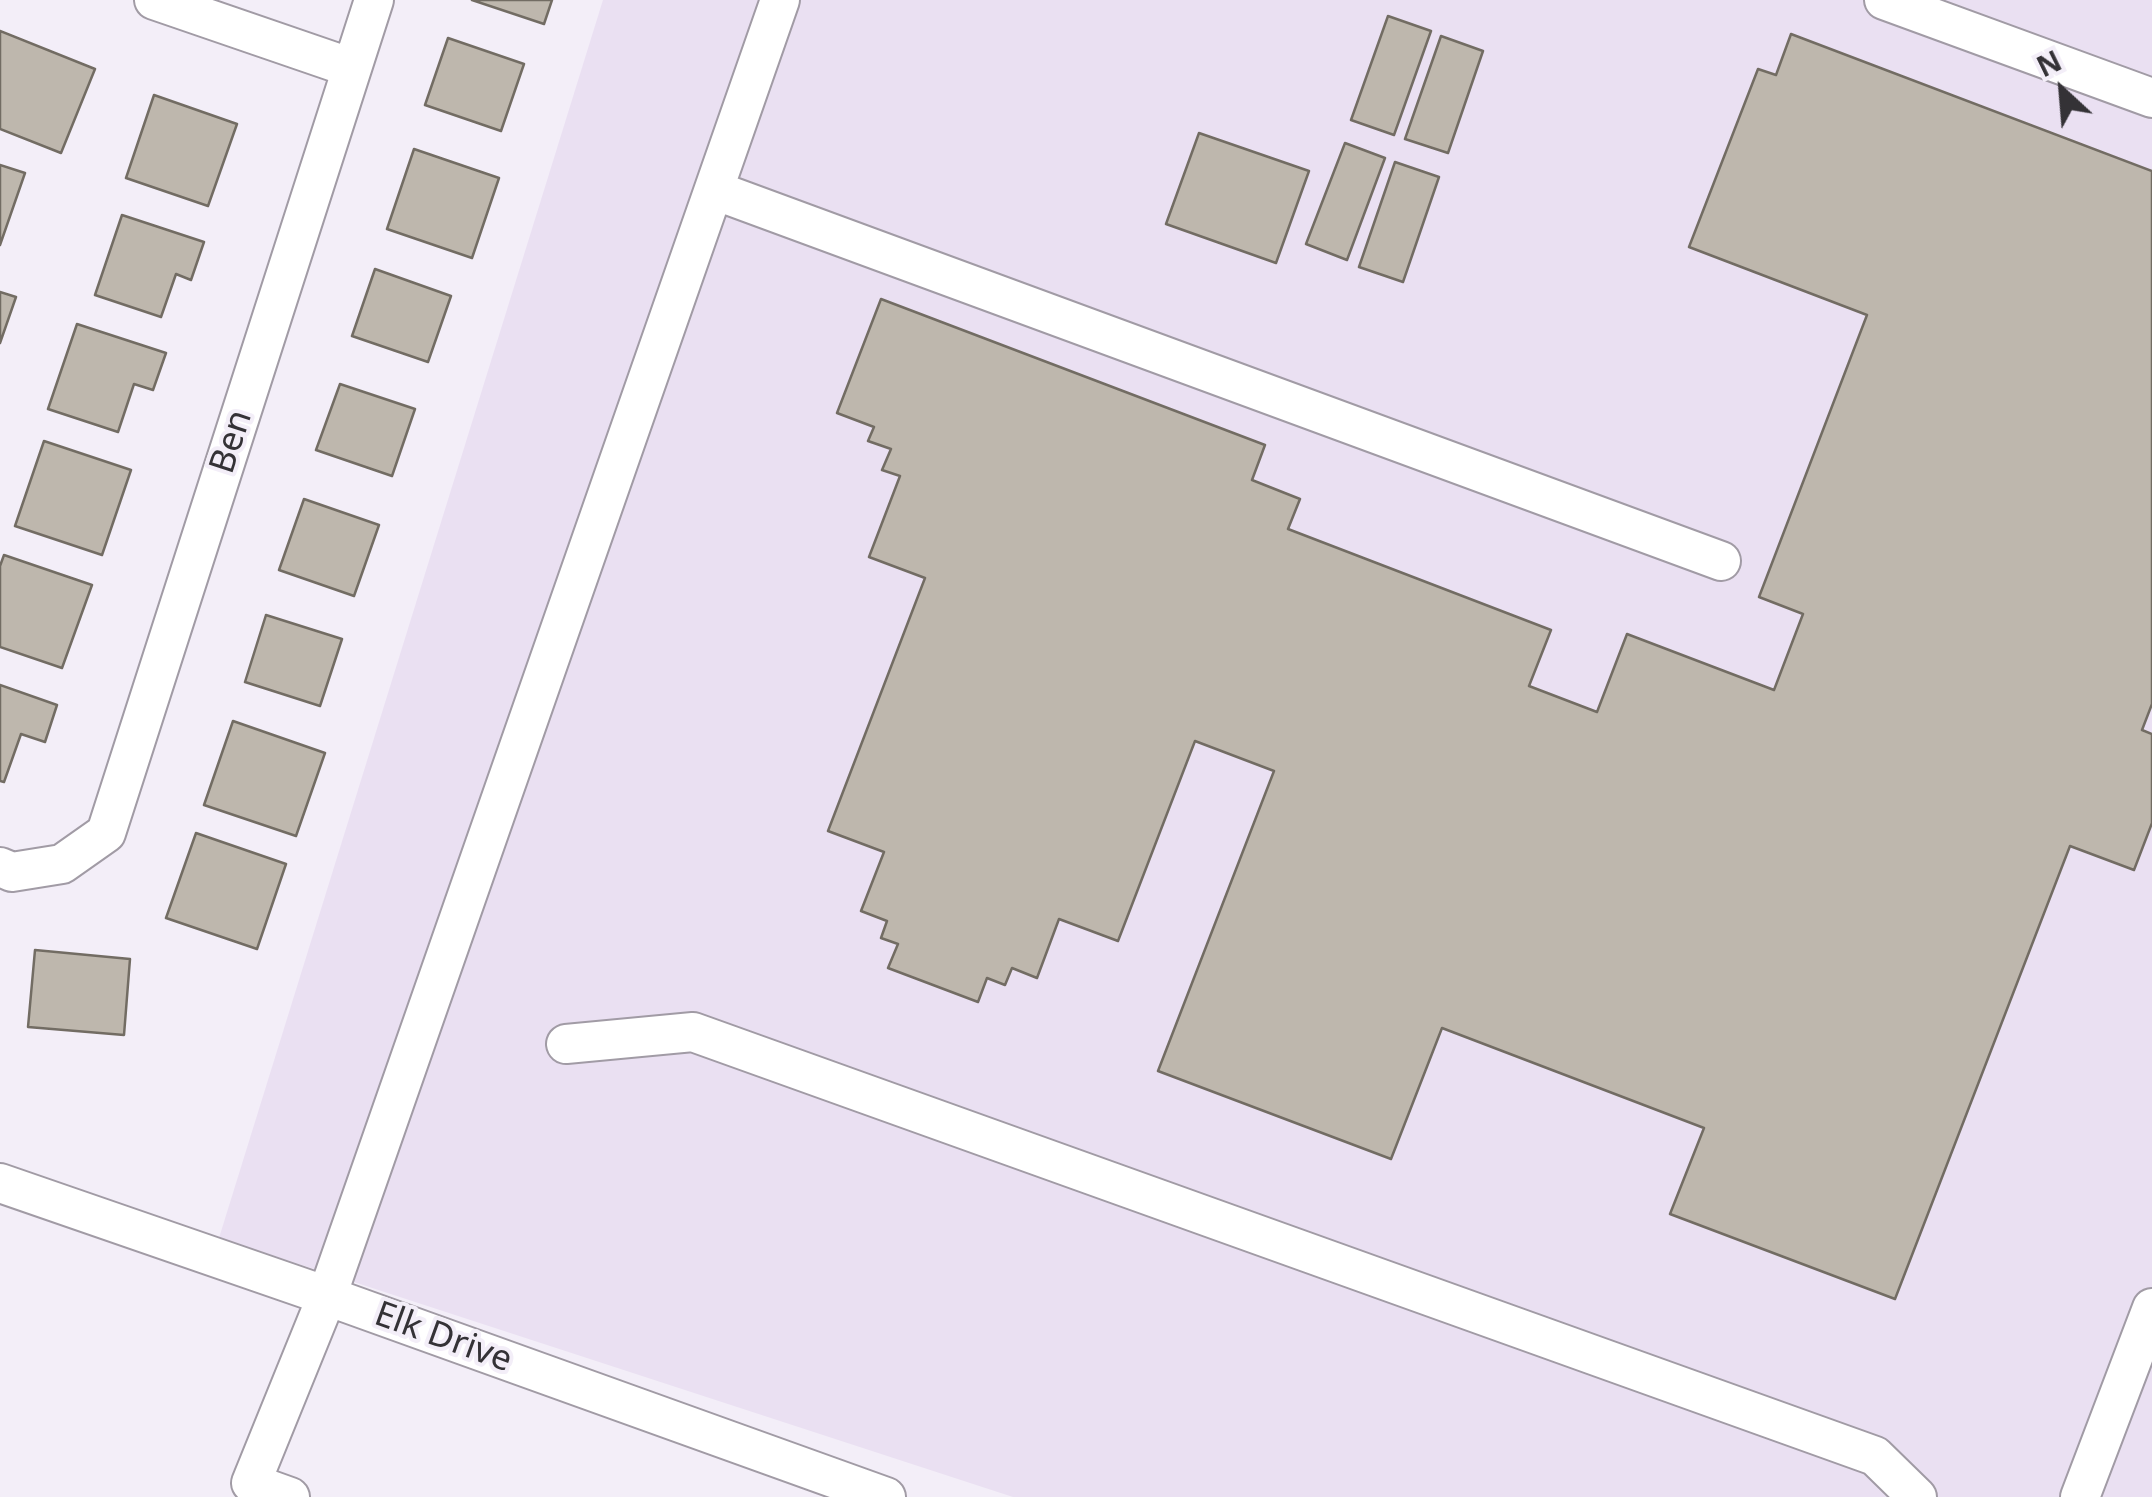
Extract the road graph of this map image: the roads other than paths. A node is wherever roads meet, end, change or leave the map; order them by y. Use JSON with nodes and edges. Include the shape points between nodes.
{"nodes":[{"id":1,"x":154,"y":0,"type":"edge"},
{"id":2,"x":374,"y":0,"type":"edge"},
{"id":3,"x":780,"y":0,"type":"edge"},
{"id":4,"x":1884,"y":0,"type":"edge"},
{"id":5,"x":352,"y":68,"type":"junction"},
{"id":6,"x":2152,"y":98,"type":"edge"},
{"id":7,"x":714,"y":190,"type":"junction"},
{"id":8,"x":1720,"y":562,"type":"dead end"},
{"id":9,"x":0,"y":868,"type":"edge"},
{"id":10,"x":566,"y":1044,"type":"dead end"},
{"id":11,"x":0,"y":1183,"type":"edge"},
{"id":12,"x":327,"y":1296,"type":"junction"},
{"id":13,"x":2152,"y":1308,"type":"edge"},
{"id":14,"x":290,"y":1497,"type":"edge"},
{"id":15,"x":886,"y":1497,"type":"edge"},
{"id":16,"x":1917,"y":1497,"type":"edge"},
{"id":17,"x":2080,"y":1497,"type":"edge"}],
"edges":[{"from":1,"to":5,"type":"street"},
{"from":2,"to":5,"type":"street","name":"Ben"},
{"from":3,"to":7,"type":"street"},
{"from":4,"to":6,"type":"street"},
{"from":5,"to":9,"type":"street","name":"Ben","via":[[106,832],[62,864]]},
{"from":7,"to":8,"type":"street"},
{"from":7,"to":12,"type":"street"},
{"from":10,"to":16,"type":"street","via":[[693,1032],[1876,1456]]},
{"from":11,"to":12,"type":"street","name":"Elk Drive"},
{"from":12,"to":14,"type":"street","via":[[252,1483]]},
{"from":12,"to":15,"type":"street","name":"Elk Drive"},
{"from":13,"to":17,"type":"street"}]}
